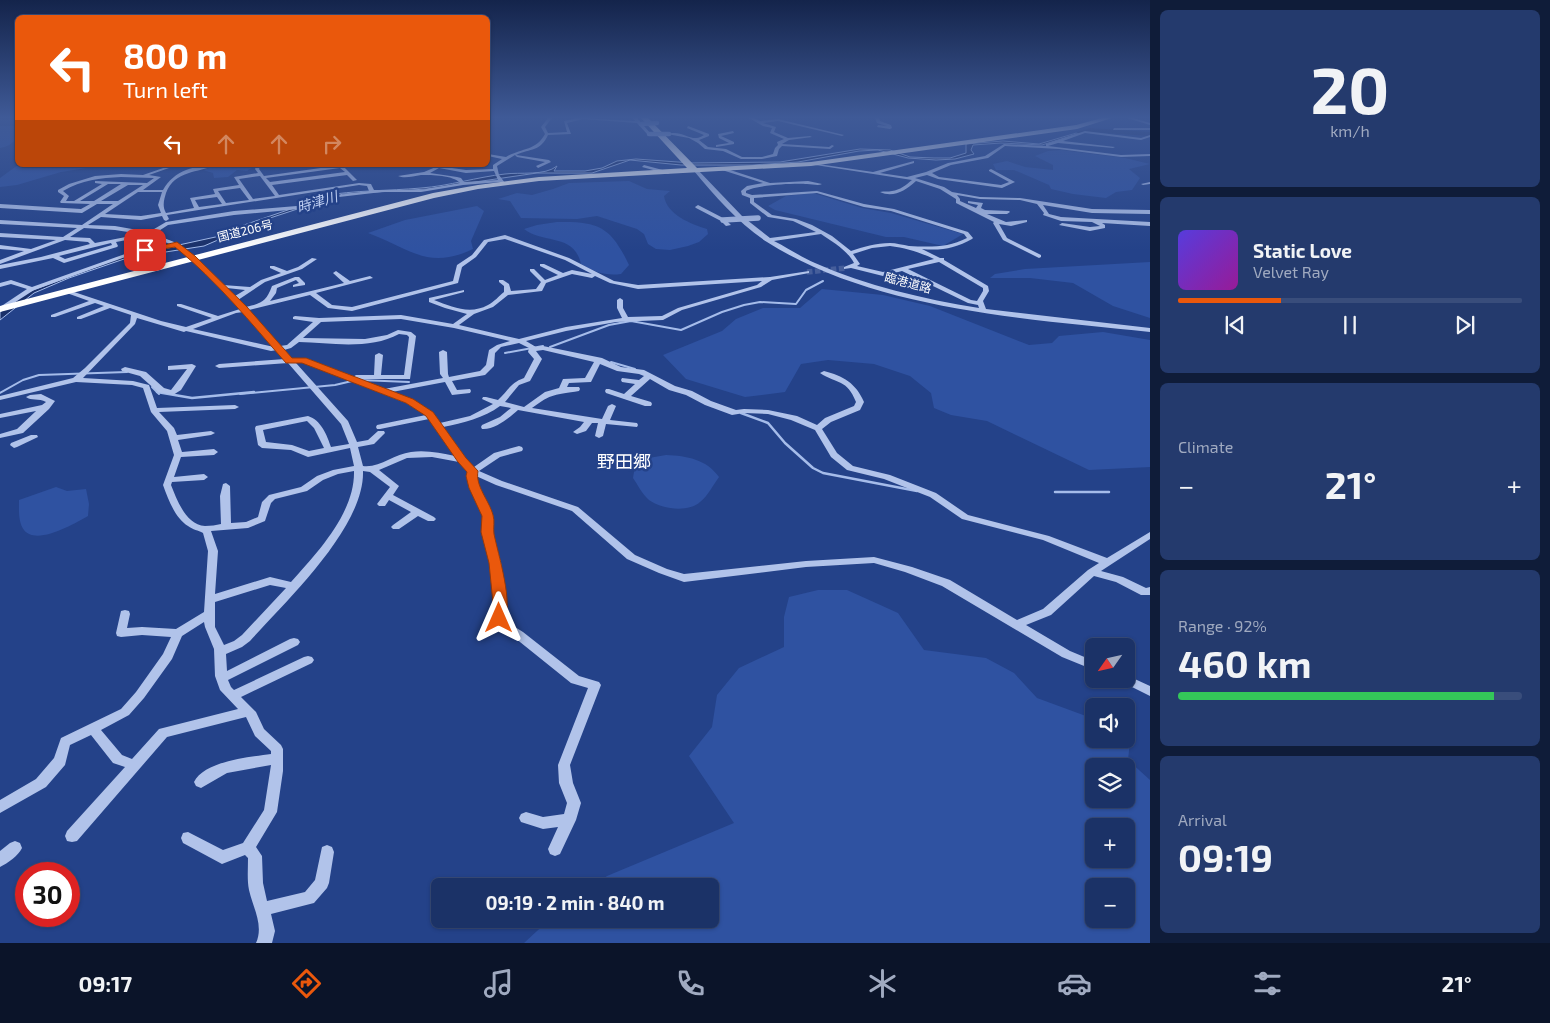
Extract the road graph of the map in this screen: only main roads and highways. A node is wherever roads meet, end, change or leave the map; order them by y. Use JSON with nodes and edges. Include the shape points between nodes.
{"nodes":[{"id":1,"x":687,"y":162,"type":"edge"},
{"id":2,"x":825,"y":162,"type":"edge"},
{"id":3,"x":690,"y":165,"type":"junction"},
{"id":4,"x":2,"y":308,"type":"edge"}],
"edges":[{"from":1,"to":3,"type":"highway"},
{"from":2,"to":3,"type":"highway","name":"国道206号","via":[[762,163],[724,169]]},
{"from":3,"to":4,"type":"highway","name":"国道206号","via":[[668,173],[499,178]]}]}
